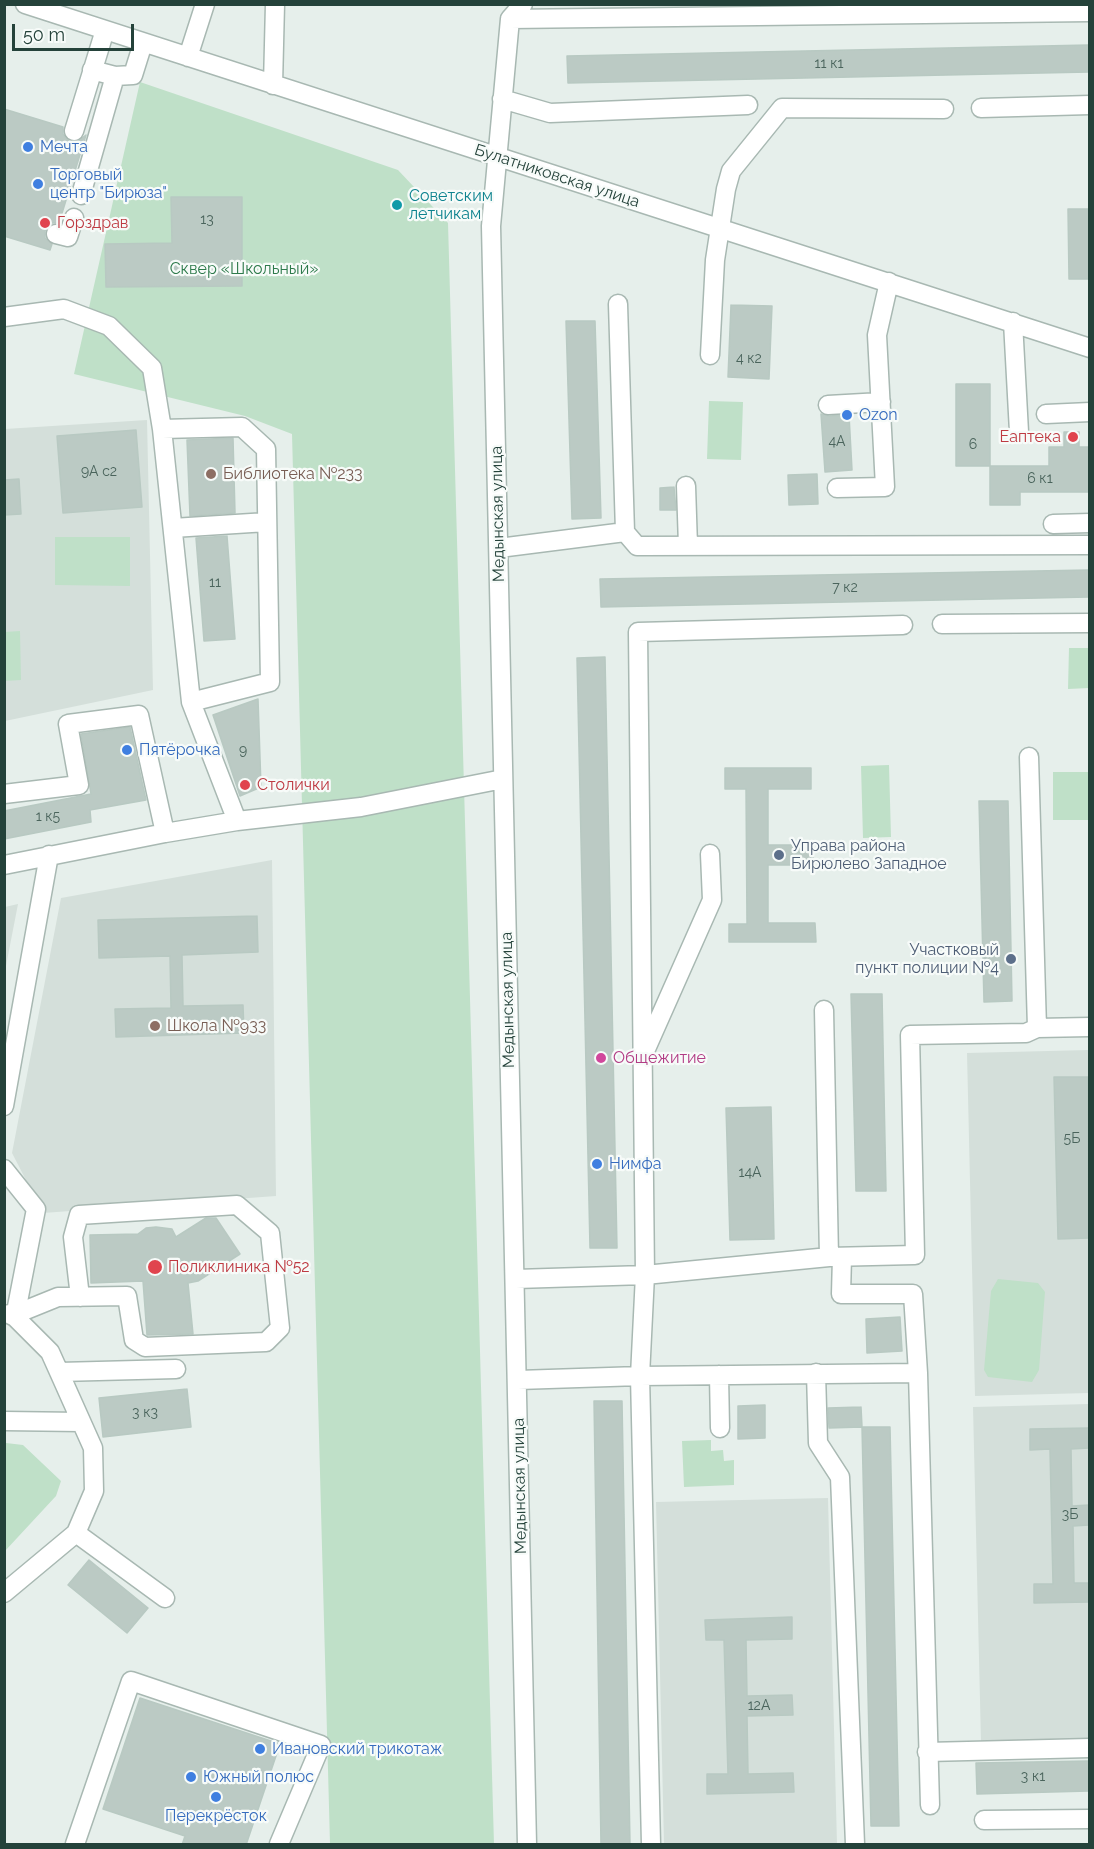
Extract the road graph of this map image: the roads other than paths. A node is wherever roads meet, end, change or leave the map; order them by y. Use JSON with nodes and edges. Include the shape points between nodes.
{"nodes":[{"id":1,"x":205,"y":4,"type":"edge"},
{"id":2,"x":275,"y":4,"type":"edge"},
{"id":3,"x":523,"y":4,"type":"edge"},
{"id":4,"x":33,"y":6,"type":"edge"},
{"id":5,"x":1089,"y":12,"type":"edge"},
{"id":6,"x":510,"y":19,"type":"junction"},
{"id":7,"x":105,"y":30,"type":"junction"},
{"id":8,"x":143,"y":42,"type":"junction"},
{"id":9,"x":188,"y":57,"type":"junction"},
{"id":10,"x":92,"y":69,"type":"junction"},
{"id":11,"x":115,"y":76,"type":"junction"},
{"id":12,"x":273,"y":85,"type":"junction"},
{"id":13,"x":502,"y":99,"type":"junction"},
{"id":14,"x":748,"y":105,"type":"dead end"},
{"id":15,"x":1089,"y":105,"type":"edge"},
{"id":16,"x":981,"y":108,"type":"dead end"},
{"id":17,"x":944,"y":109,"type":"dead end"},
{"id":18,"x":74,"y":131,"type":"dead end"},
{"id":19,"x":496,"y":156,"type":"junction"},
{"id":20,"x":81,"y":195,"type":"dead end"},
{"id":21,"x":74,"y":218,"type":"dead end"},
{"id":22,"x":721,"y":228,"type":"junction"},
{"id":23,"x":56,"y":234,"type":"dead end"},
{"id":24,"x":889,"y":282,"type":"junction"},
{"id":25,"x":618,"y":304,"type":"dead end"},
{"id":26,"x":10,"y":313,"type":"edge"},
{"id":27,"x":1013,"y":322,"type":"junction"},
{"id":28,"x":1089,"y":348,"type":"edge"},
{"id":29,"x":710,"y":355,"type":"dead end"},
{"id":30,"x":880,"y":402,"type":"junction"},
{"id":31,"x":828,"y":405,"type":"dead end"},
{"id":32,"x":1089,"y":412,"type":"edge"},
{"id":33,"x":1046,"y":414,"type":"dead end"},
{"id":34,"x":162,"y":429,"type":"junction"},
{"id":35,"x":1019,"y":432,"type":"dead end"},
{"id":36,"x":686,"y":486,"type":"dead end"},
{"id":37,"x":837,"y":489,"type":"dead end"},
{"id":38,"x":267,"y":522,"type":"junction"},
{"id":39,"x":1053,"y":524,"type":"dead end"},
{"id":40,"x":1089,"y":524,"type":"edge"},
{"id":41,"x":173,"y":528,"type":"junction"},
{"id":42,"x":626,"y":532,"type":"junction"},
{"id":43,"x":1089,"y":545,"type":"edge"},
{"id":44,"x":688,"y":546,"type":"junction"},
{"id":45,"x":499,"y":548,"type":"junction"},
{"id":46,"x":1089,"y":623,"type":"edge"},
{"id":47,"x":942,"y":624,"type":"dead end"},
{"id":48,"x":903,"y":625,"type":"dead end"},
{"id":49,"x":191,"y":702,"type":"junction"},
{"id":50,"x":1029,"y":757,"type":"dead end"},
{"id":51,"x":503,"y":779,"type":"junction"},
{"id":52,"x":4,"y":794,"type":"edge"},
{"id":53,"x":237,"y":821,"type":"junction"},
{"id":54,"x":165,"y":833,"type":"junction"},
{"id":55,"x":710,"y":854,"type":"dead end"},
{"id":56,"x":49,"y":855,"type":"junction"},
{"id":57,"x":4,"y":865,"type":"edge"},
{"id":58,"x":824,"y":1010,"type":"dead end"},
{"id":59,"x":1089,"y":1026,"type":"edge"},
{"id":60,"x":1037,"y":1028,"type":"junction"},
{"id":61,"x":642,"y":1058,"type":"junction"},
{"id":62,"x":4,"y":1106,"type":"edge"},
{"id":63,"x":4,"y":1169,"type":"edge"},
{"id":64,"x":835,"y":1257,"type":"junction"},
{"id":65,"x":645,"y":1275,"type":"junction"},
{"id":66,"x":516,"y":1279,"type":"junction"},
{"id":67,"x":80,"y":1297,"type":"junction"},
{"id":68,"x":12,"y":1315,"type":"edge"},
{"id":69,"x":176,"y":1370,"type":"dead end"},
{"id":70,"x":59,"y":1372,"type":"junction"},
{"id":71,"x":816,"y":1373,"type":"junction"},
{"id":72,"x":918,"y":1373,"type":"junction"},
{"id":73,"x":719,"y":1375,"type":"junction"},
{"id":74,"x":640,"y":1376,"type":"junction"},
{"id":75,"x":518,"y":1380,"type":"junction"},
{"id":76,"x":4,"y":1421,"type":"edge"},
{"id":77,"x":81,"y":1422,"type":"junction"},
{"id":78,"x":720,"y":1428,"type":"dead end"},
{"id":79,"x":76,"y":1533,"type":"junction"},
{"id":80,"x":4,"y":1593,"type":"edge"},
{"id":81,"x":165,"y":1598,"type":"dead end"},
{"id":82,"x":1089,"y":1748,"type":"edge"},
{"id":83,"x":927,"y":1752,"type":"junction"},
{"id":84,"x":930,"y":1805,"type":"dead end"},
{"id":85,"x":1089,"y":1819,"type":"edge"},
{"id":86,"x":984,"y":1820,"type":"dead end"},
{"id":87,"x":75,"y":1845,"type":"edge"},
{"id":88,"x":279,"y":1845,"type":"edge"},
{"id":89,"x":527,"y":1845,"type":"edge"},
{"id":90,"x":651,"y":1845,"type":"edge"},
{"id":91,"x":855,"y":1845,"type":"edge"}],
"edges":[{"from":1,"to":9,"type":"street"},
{"from":2,"to":12,"type":"street"},
{"from":3,"to":6,"type":"street"},
{"from":4,"to":7,"type":"street","name":"Булатниковская улица"},
{"from":5,"to":6,"type":"street"},
{"from":6,"to":13,"type":"street","name":"Медынская улица"},
{"from":7,"to":8,"type":"street","name":"Булатниковская улица"},
{"from":7,"to":10,"type":"street"},
{"from":8,"to":9,"type":"street","name":"Булатниковская улица"},
{"from":8,"to":11,"type":"street","via":[[133,75]]},
{"from":9,"to":12,"type":"street","name":"Булатниковская улица"},
{"from":10,"to":11,"type":"street"},
{"from":10,"to":18,"type":"street"},
{"from":11,"to":20,"type":"street"},
{"from":12,"to":19,"type":"street","name":"Булатниковская улица"},
{"from":13,"to":14,"type":"street","via":[[555,113]]},
{"from":13,"to":19,"type":"street","name":"Медынская улица"},
{"from":15,"to":16,"type":"street"},
{"from":17,"to":22,"type":"street","via":[[782,108],[731,171]]},
{"from":19,"to":22,"type":"street","name":"Булатниковская улица"},
{"from":19,"to":45,"type":"street","name":"Медынская улица","via":[[491,226]]},
{"from":21,"to":23,"type":"street","via":[[68,237]]},
{"from":22,"to":24,"type":"street","name":"Булатниковская улица"},
{"from":22,"to":29,"type":"street","via":[[715,260]]},
{"from":24,"to":27,"type":"street","name":"Булатниковская улица"},
{"from":24,"to":30,"type":"street","via":[[878,335]]},
{"from":25,"to":42,"type":"street"},
{"from":26,"to":34,"type":"street","via":[[64,309],[109,326],[152,368]]},
{"from":27,"to":28,"type":"street","name":"Булатниковская улица"},
{"from":27,"to":35,"type":"street"},
{"from":30,"to":31,"type":"street"},
{"from":30,"to":37,"type":"street","via":[[885,487]]},
{"from":32,"to":33,"type":"street"},
{"from":34,"to":38,"type":"street","via":[[242,427],[266,450]]},
{"from":34,"to":41,"type":"street"},
{"from":36,"to":44,"type":"street"},
{"from":38,"to":41,"type":"street"},
{"from":38,"to":49,"type":"street","via":[[270,682]]},
{"from":39,"to":40,"type":"street"},
{"from":41,"to":49,"type":"street"},
{"from":42,"to":44,"type":"street","via":[[637,546]]},
{"from":42,"to":45,"type":"street"},
{"from":43,"to":44,"type":"street"},
{"from":45,"to":51,"type":"street","name":"Медынская улица"},
{"from":46,"to":47,"type":"street"},
{"from":48,"to":61,"type":"street","via":[[638,632]]},
{"from":49,"to":53,"type":"street"},
{"from":50,"to":60,"type":"street"},
{"from":51,"to":53,"type":"street","via":[[361,807]]},
{"from":51,"to":66,"type":"street","name":"Медынская улица"},
{"from":52,"to":54,"type":"street","via":[[79,785],[68,724],[139,715]]},
{"from":53,"to":54,"type":"street"},
{"from":54,"to":56,"type":"street"},
{"from":55,"to":61,"type":"street","via":[[712,900]]},
{"from":56,"to":57,"type":"street"},
{"from":56,"to":62,"type":"street"},
{"from":58,"to":64,"type":"street"},
{"from":59,"to":60,"type":"street"},
{"from":60,"to":64,"type":"street","via":[[1026,1033],[910,1035],[915,1255]]},
{"from":61,"to":65,"type":"street"},
{"from":63,"to":68,"type":"street","via":[[36,1209]]},
{"from":64,"to":65,"type":"street"},
{"from":64,"to":72,"type":"street","via":[[841,1294],[913,1293]]},
{"from":65,"to":66,"type":"street"},
{"from":65,"to":74,"type":"street"},
{"from":66,"to":75,"type":"street","name":"Медынская улица"},
{"from":67,"to":67,"type":"street","via":[[127,1296],[134,1340],[145,1347],[266,1342],[280,1328],[270,1233],[237,1205],[79,1215],[73,1237]]},
{"from":67,"to":68,"type":"street","via":[[58,1298]]},
{"from":68,"to":70,"type":"street","via":[[50,1352]]},
{"from":69,"to":70,"type":"street"},
{"from":70,"to":77,"type":"street"},
{"from":71,"to":72,"type":"street"},
{"from":71,"to":73,"type":"street"},
{"from":71,"to":91,"type":"street","via":[[818,1443],[840,1477]]},
{"from":72,"to":83,"type":"street"},
{"from":73,"to":74,"type":"street"},
{"from":73,"to":78,"type":"street"},
{"from":74,"to":75,"type":"street"},
{"from":74,"to":90,"type":"street"},
{"from":75,"to":89,"type":"street","name":"Медынская улица"},
{"from":76,"to":77,"type":"street"},
{"from":77,"to":79,"type":"street","via":[[93,1448],[94,1491]]},
{"from":79,"to":80,"type":"street"},
{"from":79,"to":81,"type":"street"},
{"from":82,"to":83,"type":"street"},
{"from":83,"to":84,"type":"street"},
{"from":85,"to":86,"type":"street"},
{"from":87,"to":88,"type":"street","via":[[130,1681],[321,1745]]}]}
